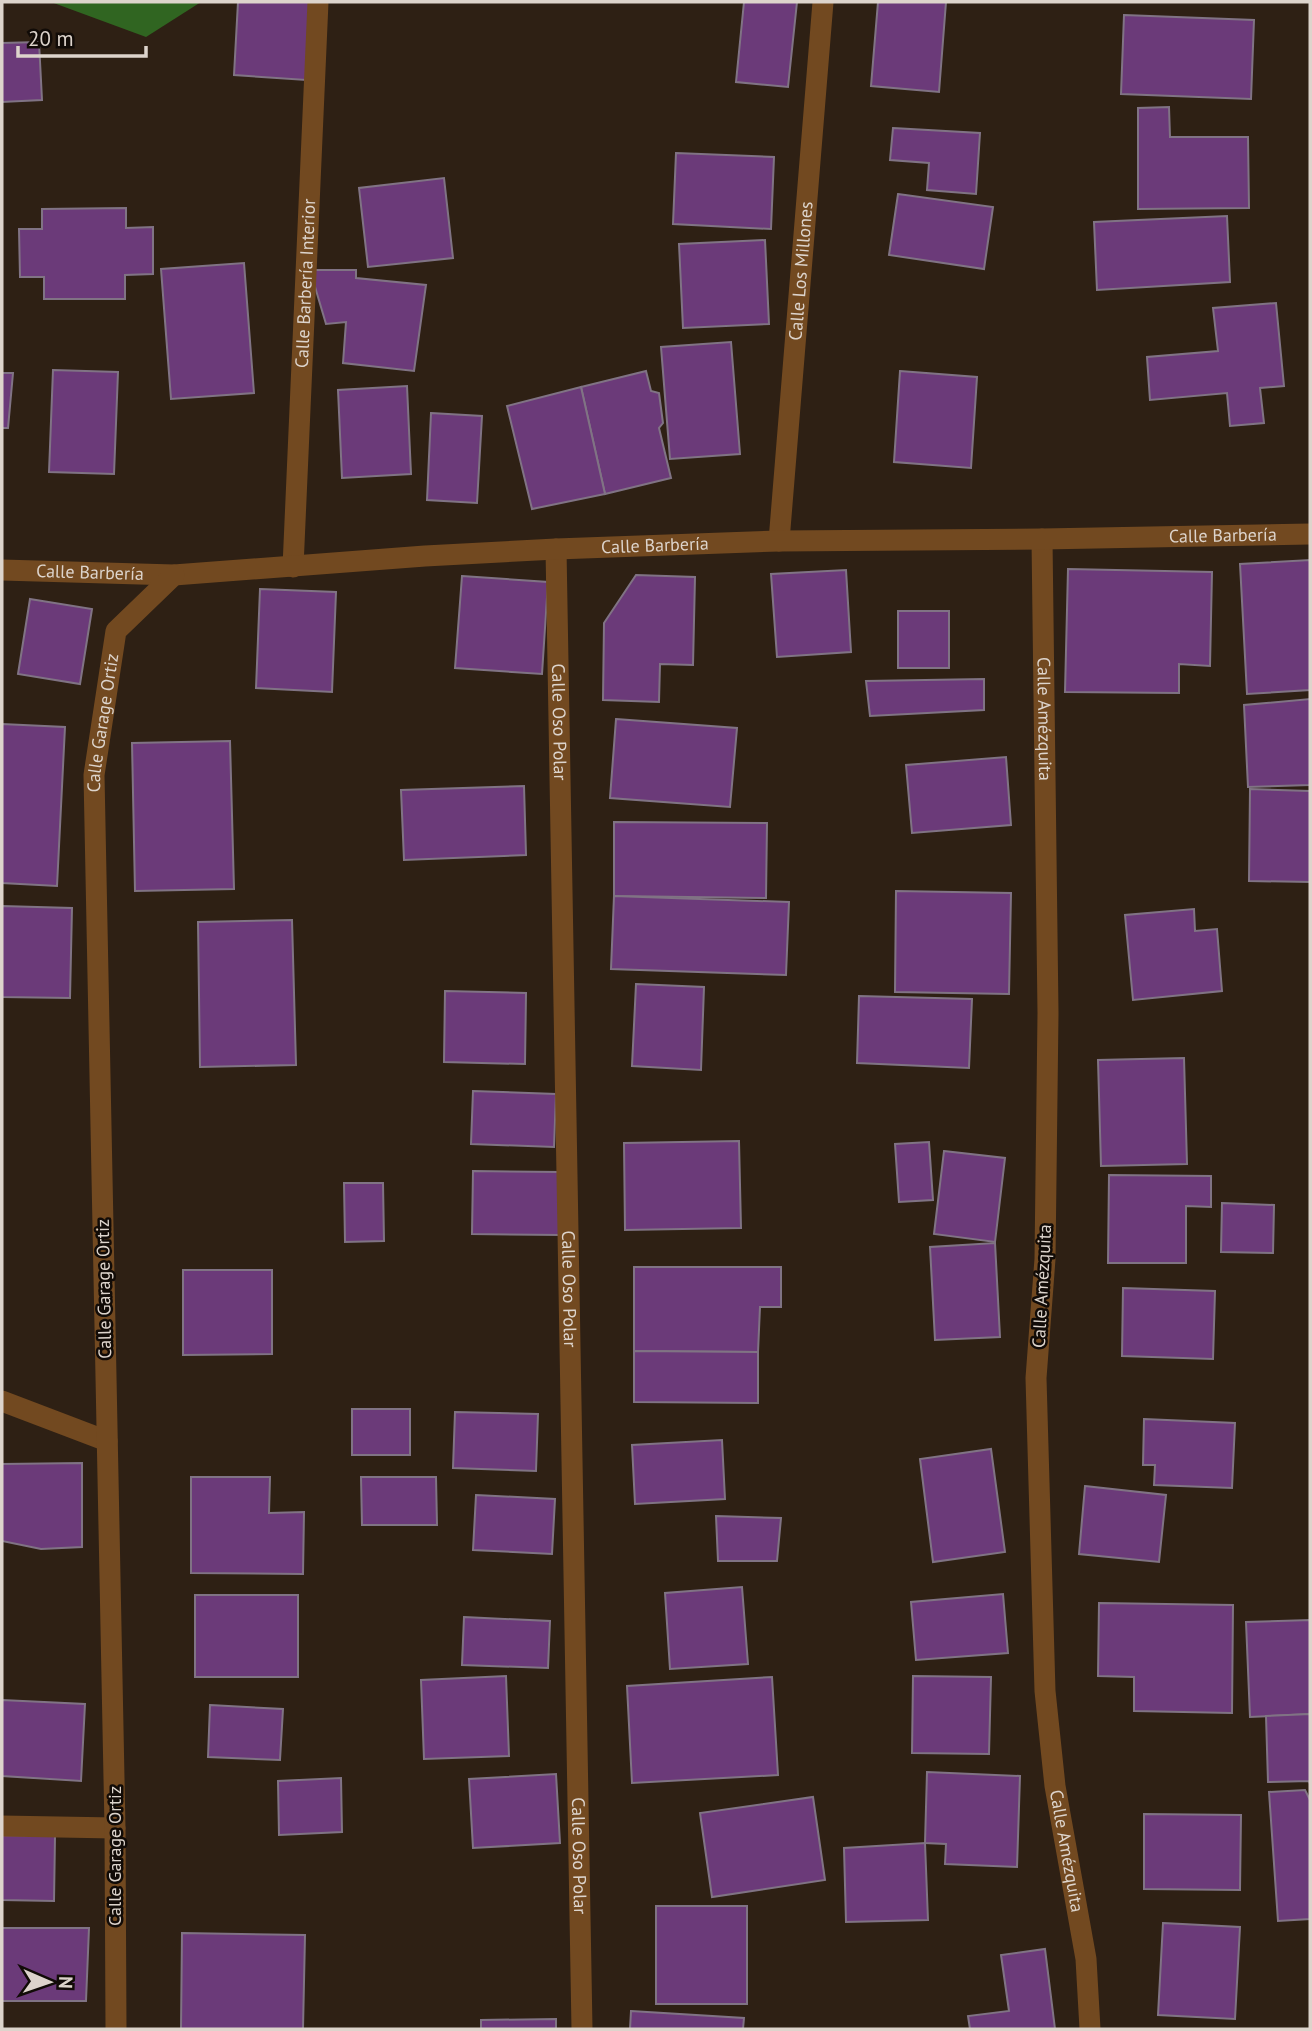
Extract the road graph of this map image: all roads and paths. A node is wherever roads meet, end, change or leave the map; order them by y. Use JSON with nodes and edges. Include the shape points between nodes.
{"nodes":[{"id":1,"x":318,"y":2,"type":"edge"},
{"id":2,"x":823,"y":2,"type":"edge"},
{"id":3,"x":1310,"y":534,"type":"edge"},
{"id":4,"x":1042,"y":539,"type":"junction"},
{"id":5,"x":779,"y":541,"type":"junction"},
{"id":6,"x":556,"y":549,"type":"junction"},
{"id":7,"x":293,"y":567,"type":"junction"},
{"id":8,"x":2,"y":570,"type":"edge"},
{"id":9,"x":174,"y":575,"type":"junction"},
{"id":10,"x":2,"y":1401,"type":"edge"},
{"id":11,"x":107,"y":1441,"type":"junction"},
{"id":12,"x":2,"y":1826,"type":"edge"},
{"id":13,"x":115,"y":1828,"type":"junction"},
{"id":14,"x":116,"y":2029,"type":"edge"},
{"id":15,"x":582,"y":2029,"type":"edge"},
{"id":16,"x":1090,"y":2029,"type":"edge"}],
"edges":[{"from":1,"to":7,"type":"street","name":"Calle Barbería Interior"},
{"from":2,"to":5,"type":"street","name":"Calle Los Millones"},
{"from":3,"to":4,"type":"street","name":"Calle Barbería"},
{"from":4,"to":5,"type":"street","name":"Calle Barbería"},
{"from":4,"to":16,"type":"street","name":"Calle Amézquita","via":[[1048,1040],[1045,1259],[1037,1378],[1045,1690],[1055,1786],[1086,1959]]},
{"from":5,"to":6,"type":"street","name":"Calle Barbería"},
{"from":6,"to":7,"type":"street","name":"Calle Barbería"},
{"from":6,"to":15,"type":"street","name":"Calle Oso Polar"},
{"from":7,"to":9,"type":"street","name":"Calle Barbería"},
{"from":8,"to":9,"type":"street","name":"Calle Barbería"},
{"from":9,"to":11,"type":"street","name":"Calle Garage Ortiz","via":[[116,631],[94,775]]},
{"from":10,"to":11,"type":"street"},
{"from":11,"to":13,"type":"street","name":"Calle Garage Ortiz"},
{"from":12,"to":13,"type":"street"},
{"from":13,"to":14,"type":"street","name":"Calle Garage Ortiz"}]}
